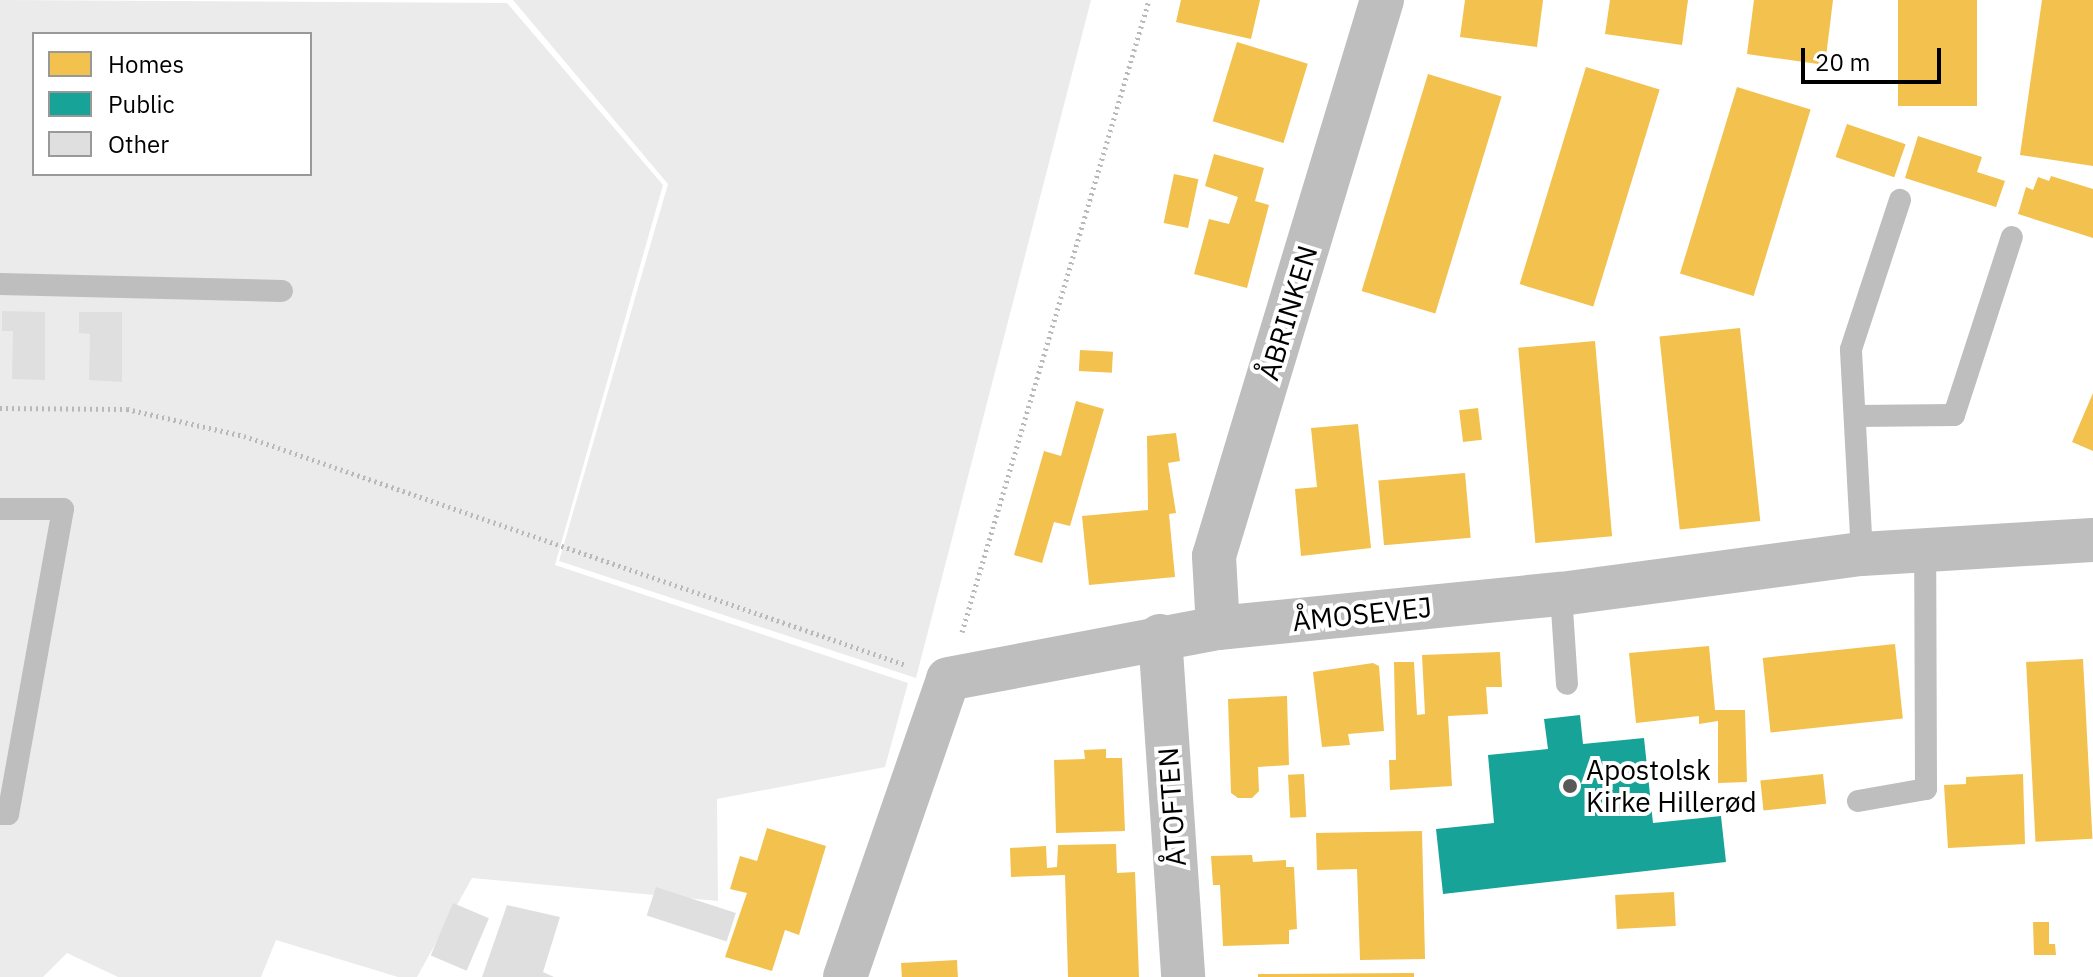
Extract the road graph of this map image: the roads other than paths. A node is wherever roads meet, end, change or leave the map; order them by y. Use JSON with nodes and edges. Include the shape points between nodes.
{"nodes":[{"id":1,"x":1382,"y":0,"type":"edge"},
{"id":2,"x":1900,"y":200,"type":"dead end"},
{"id":3,"x":2012,"y":237,"type":"dead end"},
{"id":4,"x":0,"y":284,"type":"edge"},
{"id":5,"x":282,"y":291,"type":"dead end"},
{"id":6,"x":1855,"y":416,"type":"junction"},
{"id":7,"x":0,"y":509,"type":"edge"},
{"id":8,"x":2093,"y":540,"type":"edge"},
{"id":9,"x":1925,"y":548,"type":"junction"},
{"id":10,"x":1862,"y":554,"type":"junction"},
{"id":11,"x":1561,"y":594,"type":"junction"},
{"id":12,"x":1218,"y":628,"type":"junction"},
{"id":13,"x":1160,"y":636,"type":"junction"},
{"id":14,"x":1567,"y":684,"type":"dead end"},
{"id":15,"x":1858,"y":801,"type":"dead end"},
{"id":16,"x":0,"y":814,"type":"edge"},
{"id":17,"x":845,"y":977,"type":"edge"},
{"id":18,"x":1183,"y":977,"type":"edge"}],
"edges":[{"from":1,"to":12,"type":"street","name":"ÅBRINKEN","via":[[1214,556]]},
{"from":2,"to":6,"type":"lane","via":[[1851,349]]},
{"from":3,"to":6,"type":"lane","via":[[1954,415]]},
{"from":4,"to":5,"type":"lane"},
{"from":6,"to":10,"type":"lane"},
{"from":7,"to":16,"type":"lane","via":[[63,509],[8,814]]},
{"from":8,"to":9,"type":"street","name":"ÅMOSEVEJ"},
{"from":9,"to":10,"type":"street","name":"ÅMOSEVEJ"},
{"from":9,"to":15,"type":"lane","via":[[1926,789]]},
{"from":10,"to":11,"type":"street","name":"ÅMOSEVEJ"},
{"from":11,"to":12,"type":"street","name":"ÅMOSEVEJ"},
{"from":11,"to":14,"type":"lane"},
{"from":12,"to":13,"type":"street","name":"ÅMOSEVEJ"},
{"from":13,"to":17,"type":"street","name":"ÅMOSEVEJ","via":[[948,679]]},
{"from":13,"to":18,"type":"street","name":"ÅTOFTEN"}]}
